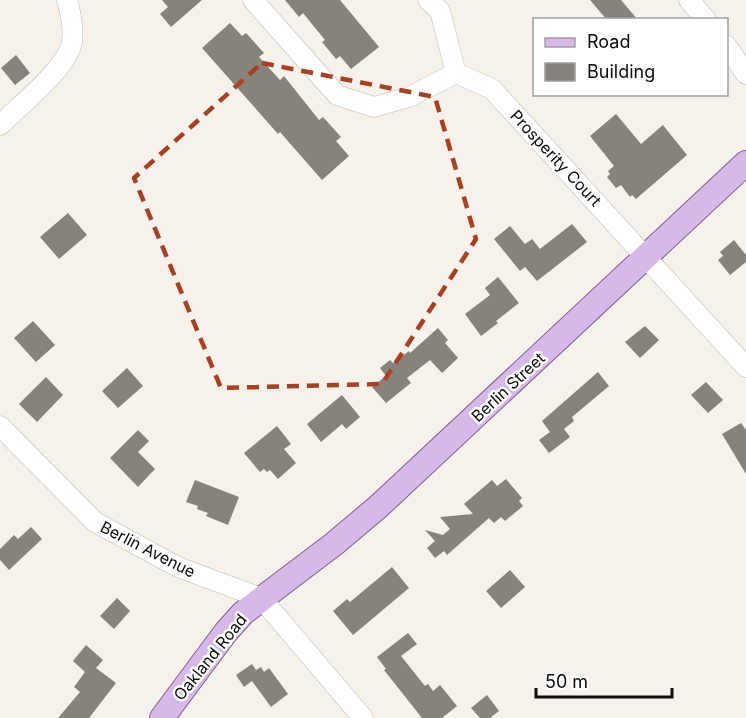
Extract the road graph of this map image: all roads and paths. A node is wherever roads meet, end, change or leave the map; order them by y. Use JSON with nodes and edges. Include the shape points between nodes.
{"nodes":[{"id":1,"x":67,"y":0,"type":"edge"},
{"id":2,"x":253,"y":0,"type":"edge"},
{"id":3,"x":428,"y":0,"type":"edge"},
{"id":4,"x":689,"y":0,"type":"edge"},
{"id":5,"x":704,"y":18,"type":"edge"},
{"id":6,"x":728,"y":48,"type":"edge"},
{"id":7,"x":456,"y":74,"type":"junction"},
{"id":8,"x":746,"y":74,"type":"edge"},
{"id":9,"x":0,"y":124,"type":"edge"},
{"id":10,"x":746,"y":163,"type":"edge"},
{"id":11,"x":647,"y":257,"type":"junction"},
{"id":12,"x":746,"y":367,"type":"edge"},
{"id":13,"x":0,"y":426,"type":"edge"},
{"id":14,"x":261,"y":598,"type":"junction"},
{"id":15,"x":162,"y":718,"type":"edge"},
{"id":16,"x":363,"y":718,"type":"edge"}],
"edges":[{"from":1,"to":9,"type":"street","via":[[72,44],[58,69]]},
{"from":2,"to":7,"type":"street","via":[[338,95],[374,107],[409,97]]},
{"from":3,"to":7,"type":"street","via":[[440,11]]},
{"from":4,"to":5,"type":"street"},
{"from":6,"to":8,"type":"street"},
{"from":7,"to":11,"type":"street","name":"Prosperity Court","via":[[492,89]]},
{"from":10,"to":11,"type":"main road","name":"Berlin Street"},
{"from":11,"to":12,"type":"street","name":"Prosperity Court"},
{"from":11,"to":14,"type":"main road","name":"Berlin Street","via":[[387,498]]},
{"from":13,"to":14,"type":"street","name":"Berlin Avenue","via":[[95,522],[178,567]]},
{"from":14,"to":15,"type":"main road","name":"Oakland Road","via":[[226,632]]},
{"from":14,"to":16,"type":"street"}]}
